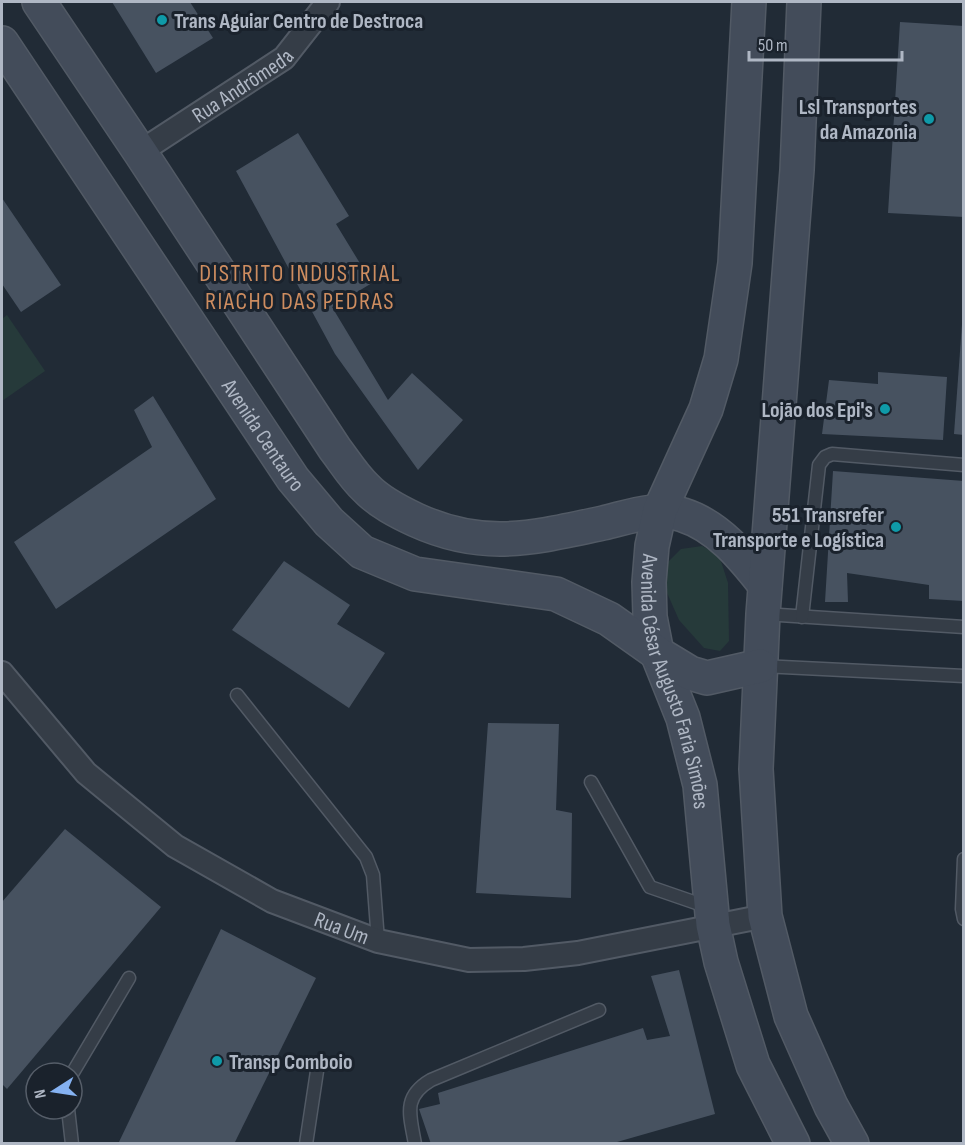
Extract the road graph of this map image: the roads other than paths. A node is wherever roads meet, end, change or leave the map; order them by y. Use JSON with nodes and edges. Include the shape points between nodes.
{"nodes":[{"id":1,"x":39,"y":2,"type":"edge"},
{"id":2,"x":328,"y":2,"type":"edge"},
{"id":3,"x":749,"y":2,"type":"edge"},
{"id":4,"x":804,"y":2,"type":"edge"},
{"id":5,"x":2,"y":43,"type":"edge"},
{"id":6,"x":140,"y":152,"type":"junction"},
{"id":7,"x":963,"y":465,"type":"edge"},
{"id":8,"x":660,"y":510,"type":"junction"},
{"id":9,"x":764,"y":600,"type":"junction"},
{"id":10,"x":802,"y":617,"type":"junction"},
{"id":11,"x":963,"y":627,"type":"edge"},
{"id":12,"x":657,"y":653,"type":"junction"},
{"id":13,"x":760,"y":666,"type":"junction"},
{"id":14,"x":2,"y":673,"type":"edge"},
{"id":15,"x":963,"y":676,"type":"edge"},
{"id":16,"x":237,"y":694,"type":"dead end"},
{"id":17,"x":591,"y":782,"type":"dead end"},
{"id":18,"x":963,"y":859,"type":"edge"},
{"id":19,"x":765,"y":916,"type":"junction"},
{"id":20,"x":712,"y":917,"type":"junction"},
{"id":21,"x":963,"y":919,"type":"edge"},
{"id":22,"x":378,"y":941,"type":"junction"},
{"id":23,"x":129,"y":978,"type":"dead end"},
{"id":24,"x":599,"y":1010,"type":"dead end"},
{"id":25,"x":80,"y":1061,"type":"edge"},
{"id":26,"x":317,"y":1071,"type":"dead end"},
{"id":27,"x":69,"y":1121,"type":"edge"},
{"id":28,"x":72,"y":1143,"type":"edge"},
{"id":29,"x":306,"y":1143,"type":"edge"},
{"id":30,"x":415,"y":1143,"type":"edge"},
{"id":31,"x":794,"y":1143,"type":"edge"},
{"id":32,"x":852,"y":1143,"type":"edge"}],
"edges":[{"from":1,"to":6,"type":"street"},
{"from":2,"to":6,"type":"street","name":"Rua Andrômeda","via":[[284,58]]},
{"from":3,"to":8,"type":"street","name":"Avenida César Augusto Faria Simões","via":[[735,263],[721,359],[706,409]]},
{"from":4,"to":9,"type":"street","via":[[797,170]]},
{"from":5,"to":12,"type":"street","name":"Avenida Centauro","via":[[293,479],[329,522],[362,552],[416,574],[556,594],[609,619]]},
{"from":6,"to":8,"type":"street","via":[[334,449],[366,489],[399,512],[432,527],[478,539],[507,540],[544,536]]},
{"from":7,"to":10,"type":"lane","via":[[832,454],[825,457],[819,465]]},
{"from":8,"to":9,"type":"street","via":[[682,514],[703,524],[747,562]]},
{"from":8,"to":12,"type":"street","name":"Avenida César Augusto Faria Simões","via":[[649,582]]},
{"from":9,"to":10,"type":"lane"},
{"from":9,"to":13,"type":"street"},
{"from":10,"to":11,"type":"lane"},
{"from":12,"to":13,"type":"street","name":"Avenida Centauro","via":[[690,673],[707,678]]},
{"from":12,"to":20,"type":"street","name":"Avenida César Augusto Faria Simões","via":[[683,718],[700,785]]},
{"from":13,"to":15,"type":"lane"},
{"from":13,"to":19,"type":"street","via":[[756,769]]},
{"from":14,"to":22,"type":"street","name":"Rua Um","via":[[86,773],[175,846],[272,901]]},
{"from":16,"to":22,"type":"lane","via":[[366,857],[373,875]]},
{"from":17,"to":20,"type":"lane","via":[[650,886]]},
{"from":18,"to":21,"type":"lane"},
{"from":19,"to":20,"type":"street","name":"Rua Um"},
{"from":19,"to":32,"type":"street","via":[[791,1016]]},
{"from":20,"to":22,"type":"street","name":"Rua Um","via":[[578,953],[524,959],[468,960]]},
{"from":20,"to":31,"type":"street","name":"Avenida César Augusto Faria Simões","via":[[721,962],[753,1065]]},
{"from":23,"to":25,"type":"lane"},
{"from":24,"to":30,"type":"lane","via":[[419,1088],[410,1111]]},
{"from":26,"to":29,"type":"lane"},
{"from":27,"to":28,"type":"lane"}]}
